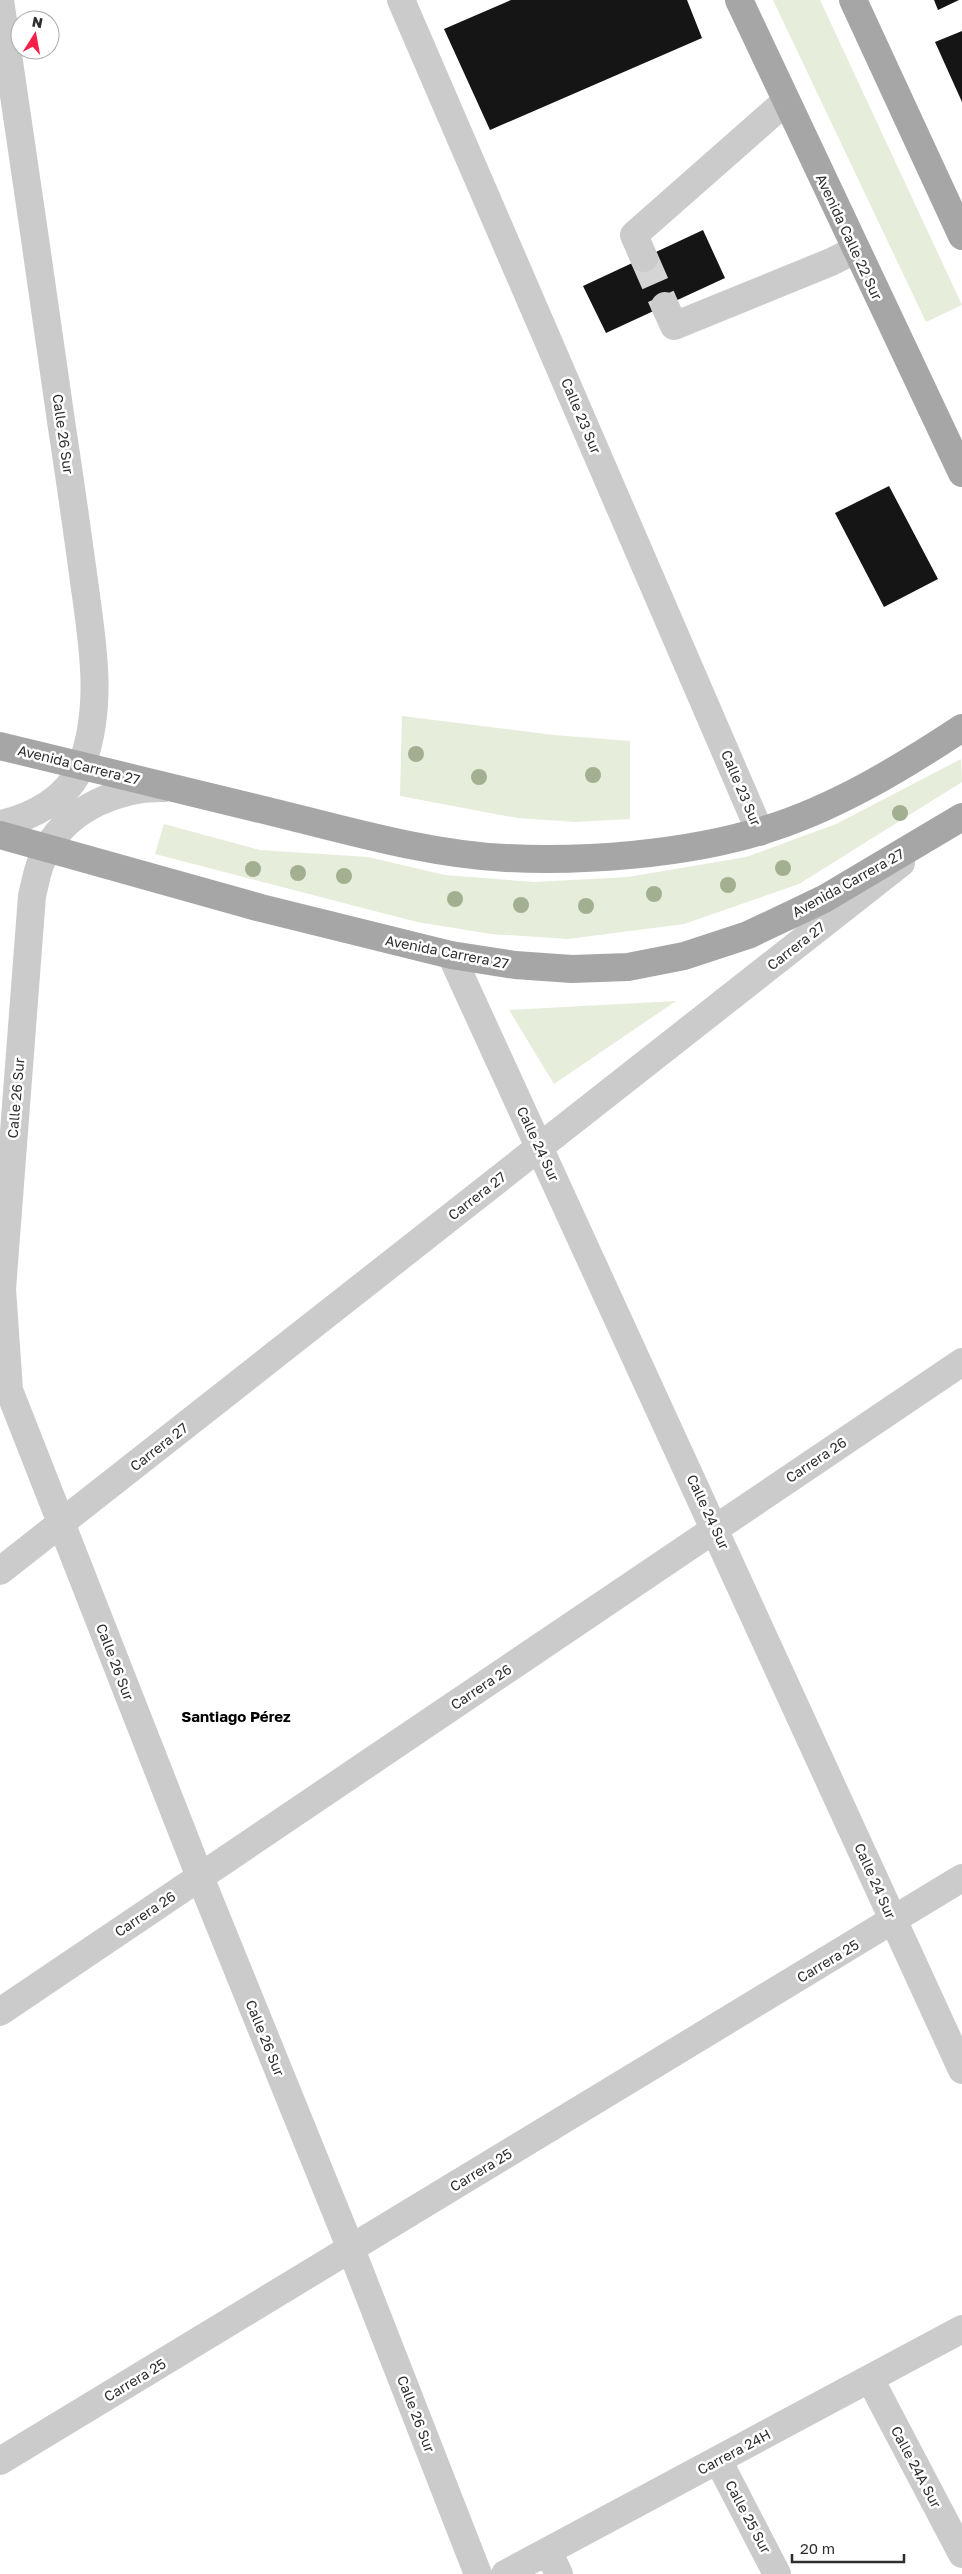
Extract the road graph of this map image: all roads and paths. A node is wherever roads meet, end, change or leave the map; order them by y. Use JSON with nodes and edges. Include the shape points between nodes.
{"nodes":[{"id":1,"x":0,"y":0,"type":"edge"},
{"id":2,"x":402,"y":0,"type":"edge"},
{"id":3,"x":739,"y":0,"type":"edge"},
{"id":4,"x":853,"y":0,"type":"edge"},
{"id":5,"x":785,"y":102,"type":"junction"},
{"id":6,"x":962,"y":236,"type":"edge"},
{"id":7,"x":855,"y":250,"type":"junction"},
{"id":8,"x":644,"y":258,"type":"tunnel mouth"},
{"id":9,"x":665,"y":306,"type":"tunnel mouth"},
{"id":10,"x":962,"y":474,"type":"edge"},
{"id":11,"x":962,"y":728,"type":"edge"},
{"id":12,"x":0,"y":746,"type":"edge"},
{"id":13,"x":81,"y":765,"type":"junction"},
{"id":14,"x":170,"y":788,"type":"junction"},
{"id":15,"x":958,"y":819,"type":"edge"},
{"id":16,"x":0,"y":824,"type":"edge"},
{"id":17,"x":760,"y":832,"type":"junction"},
{"id":18,"x":0,"y":835,"type":"edge"},
{"id":19,"x":48,"y":847,"type":"junction"},
{"id":20,"x":451,"y":955,"type":"junction"},
{"id":21,"x":540,"y":1147,"type":"junction"},
{"id":22,"x":962,"y":1362,"type":"edge"},
{"id":23,"x":4,"y":1389,"type":"edge"},
{"id":24,"x":61,"y":1524,"type":"junction"},
{"id":25,"x":715,"y":1529,"type":"junction"},
{"id":26,"x":0,"y":1571,"type":"edge"},
{"id":27,"x":200,"y":1877,"type":"junction"},
{"id":28,"x":962,"y":1878,"type":"edge"},
{"id":29,"x":894,"y":1922,"type":"junction"},
{"id":30,"x":0,"y":2012,"type":"edge"},
{"id":31,"x":962,"y":2070,"type":"edge"},
{"id":32,"x":351,"y":2249,"type":"junction"},
{"id":33,"x":962,"y":2329,"type":"edge"},
{"id":34,"x":870,"y":2379,"type":"junction"},
{"id":35,"x":718,"y":2460,"type":"junction"},
{"id":36,"x":0,"y":2462,"type":"edge"},
{"id":37,"x":962,"y":2554,"type":"edge"},
{"id":38,"x":553,"y":2562,"type":"edge"},
{"id":39,"x":478,"y":2574,"type":"edge"},
{"id":40,"x":505,"y":2574,"type":"edge"},
{"id":41,"x":777,"y":2574,"type":"edge"}],
"edges":[{"from":1,"to":13,"type":"street","name":"Calle 26 Sur","via":[[94,659],[95,698],[90,736]]},
{"from":2,"to":17,"type":"street","name":"Calle 23 Sur"},
{"from":3,"to":5,"type":"main road","name":"Avenida Calle 22 Sur"},
{"from":4,"to":6,"type":"main road"},
{"from":5,"to":7,"type":"main road","name":"Avenida Calle 22 Sur"},
{"from":5,"to":8,"type":"street","via":[[634,235]]},
{"from":7,"to":9,"type":"street","via":[[674,326]]},
{"from":7,"to":10,"type":"main road","name":"Avenida Calle 22 Sur"},
{"from":11,"to":17,"type":"main road","name":"Avenida Carrera 27","via":[[875,781]]},
{"from":12,"to":13,"type":"main road","name":"Avenida Carrera 27"},
{"from":13,"to":14,"type":"main road","name":"Avenida Carrera 27"},
{"from":13,"to":16,"type":"street","name":"Calle 26 Sur","via":[[47,806]]},
{"from":14,"to":17,"type":"main road","name":"Avenida Carrera 27","via":[[430,848],[505,858],[597,858],[683,848]]},
{"from":14,"to":19,"type":"street","name":"Calle 26 Sur","via":[[129,790],[98,802],[70,822]]},
{"from":15,"to":20,"type":"main road","name":"Avenida Carrera 27","via":[[824,899],[748,935],[684,956],[628,967],[572,969],[515,965]]},
{"from":15,"to":21,"type":"street","name":"Carrera 27"},
{"from":18,"to":19,"type":"main road","name":"Avenida Carrera 27"},
{"from":19,"to":20,"type":"main road","name":"Avenida Carrera 27","via":[[262,908]]},
{"from":19,"to":23,"type":"street","name":"Calle 26 Sur","via":[[32,896],[5,1234],[2,1289]]},
{"from":20,"to":21,"type":"street","name":"Calle 24 Sur"},
{"from":21,"to":24,"type":"street","name":"Carrera 27"},
{"from":21,"to":25,"type":"street","name":"Calle 24 Sur"},
{"from":22,"to":25,"type":"street","name":"Carrera 26"},
{"from":23,"to":24,"type":"street","name":"Calle 26 Sur"},
{"from":24,"to":26,"type":"street","name":"Carrera 27"},
{"from":24,"to":27,"type":"street","name":"Calle 26 Sur"},
{"from":25,"to":27,"type":"street","name":"Carrera 26"},
{"from":25,"to":29,"type":"street","name":"Calle 24 Sur"},
{"from":27,"to":30,"type":"street","name":"Carrera 26"},
{"from":27,"to":32,"type":"street","name":"Calle 26 Sur"},
{"from":28,"to":29,"type":"street","name":"Carrera 25"},
{"from":29,"to":31,"type":"street","name":"Calle 24 Sur"},
{"from":29,"to":32,"type":"street","name":"Carrera 25"},
{"from":32,"to":36,"type":"street","name":"Carrera 25"},
{"from":32,"to":39,"type":"street","name":"Calle 26 Sur"},
{"from":33,"to":34,"type":"street","name":"Carrera 24H"},
{"from":34,"to":35,"type":"street","name":"Carrera 24H"},
{"from":34,"to":37,"type":"street","name":"Calle 24A Sur"},
{"from":35,"to":38,"type":"street","name":"Carrera 24H"},
{"from":35,"to":41,"type":"street","name":"Calle 25 Sur"},
{"from":38,"to":40,"type":"street","name":"Carrera 24H"}]}
